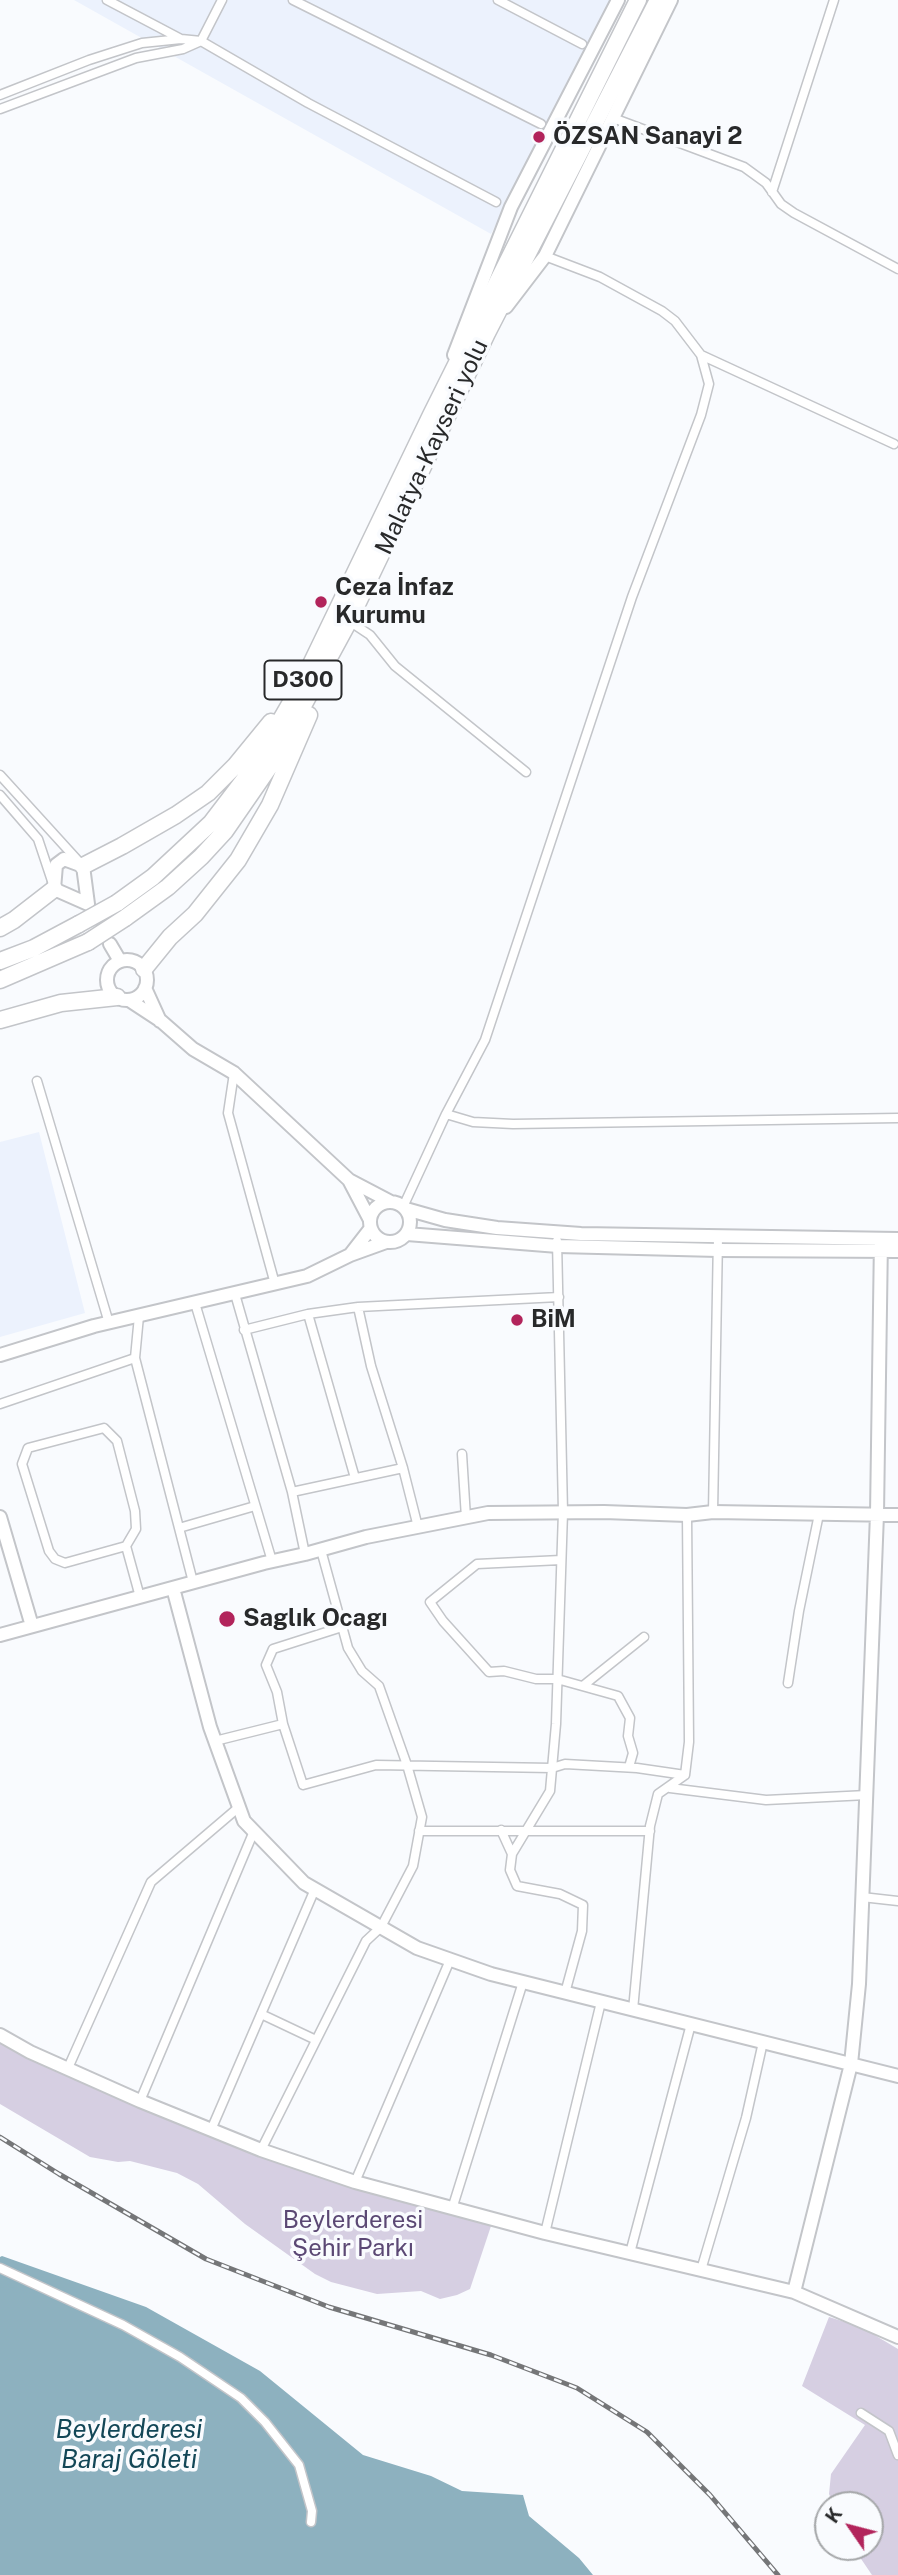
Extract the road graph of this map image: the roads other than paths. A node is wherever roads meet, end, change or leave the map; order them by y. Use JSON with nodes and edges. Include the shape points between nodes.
{"nodes":[{"id":1,"x":107,"y":0,"type":"edge"},
{"id":2,"x":222,"y":0,"type":"edge"},
{"id":3,"x":293,"y":0,"type":"edge"},
{"id":4,"x":498,"y":0,"type":"edge"},
{"id":5,"x":618,"y":0,"type":"edge"},
{"id":6,"x":638,"y":0,"type":"edge"},
{"id":7,"x":658,"y":0,"type":"edge"},
{"id":8,"x":671,"y":0,"type":"edge"},
{"id":9,"x":834,"y":0,"type":"edge"},
{"id":10,"x":181,"y":39,"type":"junction"},
{"id":11,"x":201,"y":41,"type":"junction"},
{"id":12,"x":582,"y":44,"type":"dead end"},
{"id":13,"x":0,"y":95,"type":"edge"},
{"id":14,"x":0,"y":109,"type":"edge"},
{"id":15,"x":613,"y":118,"type":"junction"},
{"id":16,"x":541,"y":124,"type":"dead end"},
{"id":17,"x":772,"y":192,"type":"junction"},
{"id":18,"x":496,"y":202,"type":"dead end"},
{"id":19,"x":545,"y":256,"type":"junction"},
{"id":20,"x":898,"y":269,"type":"edge"},
{"id":21,"x":487,"y":332,"type":"junction"},
{"id":22,"x":701,"y":355,"type":"junction"},
{"id":23,"x":431,"y":415,"type":"junction"},
{"id":24,"x":894,"y":444,"type":"dead end"},
{"id":25,"x":349,"y":621,"type":"junction"},
{"id":26,"x":301,"y":685,"type":"junction"},
{"id":27,"x":526,"y":772,"type":"dead end"},
{"id":28,"x":0,"y":775,"type":"edge"},
{"id":29,"x":0,"y":795,"type":"edge"},
{"id":30,"x":83,"y":866,"type":"junction"},
{"id":31,"x":54,"y":889,"type":"junction"},
{"id":32,"x":121,"y":910,"type":"junction"},
{"id":33,"x":0,"y":928,"type":"edge"},
{"id":34,"x":110,"y":944,"type":"dead end"},
{"id":35,"x":0,"y":961,"type":"edge"},
{"id":36,"x":120,"y":961,"type":"junction"},
{"id":37,"x":144,"y":969,"type":"junction"},
{"id":38,"x":0,"y":980,"type":"edge"},
{"id":39,"x":145,"y":988,"type":"junction"},
{"id":40,"x":123,"y":998,"type":"junction"},
{"id":41,"x":0,"y":1020,"type":"edge"},
{"id":42,"x":160,"y":1021,"type":"junction"},
{"id":43,"x":234,"y":1073,"type":"junction"},
{"id":44,"x":37,"y":1081,"type":"dead end"},
{"id":45,"x":446,"y":1114,"type":"junction"},
{"id":46,"x":898,"y":1118,"type":"edge"},
{"id":47,"x":349,"y":1180,"type":"junction"},
{"id":48,"x":400,"y":1206,"type":"junction"},
{"id":49,"x":371,"y":1224,"type":"junction"},
{"id":50,"x":407,"y":1234,"type":"junction"},
{"id":51,"x":557,"y":1239,"type":"junction"},
{"id":52,"x":898,"y":1239,"type":"edge"},
{"id":53,"x":386,"y":1242,"type":"junction"},
{"id":54,"x":718,"y":1244,"type":"junction"},
{"id":55,"x":880,"y":1245,"type":"junction"},
{"id":56,"x":898,"y":1251,"type":"edge"},
{"id":57,"x":350,"y":1255,"type":"junction"},
{"id":58,"x":275,"y":1284,"type":"junction"},
{"id":59,"x":235,"y":1294,"type":"junction"},
{"id":60,"x":559,"y":1297,"type":"junction"},
{"id":61,"x":195,"y":1303,"type":"junction"},
{"id":62,"x":358,"y":1307,"type":"junction"},
{"id":63,"x":308,"y":1314,"type":"junction"},
{"id":64,"x":139,"y":1316,"type":"junction"},
{"id":65,"x":109,"y":1323,"type":"junction"},
{"id":66,"x":244,"y":1329,"type":"junction"},
{"id":67,"x":0,"y":1355,"type":"edge"},
{"id":68,"x":135,"y":1358,"type":"junction"},
{"id":69,"x":1,"y":1404,"type":"edge"},
{"id":70,"x":462,"y":1454,"type":"dead end"},
{"id":71,"x":403,"y":1468,"type":"junction"},
{"id":72,"x":355,"y":1478,"type":"junction"},
{"id":73,"x":292,"y":1492,"type":"junction"},
{"id":74,"x":255,"y":1506,"type":"junction"},
{"id":75,"x":563,"y":1512,"type":"junction"},
{"id":76,"x":713,"y":1512,"type":"junction"},
{"id":77,"x":819,"y":1514,"type":"junction"},
{"id":78,"x":877,"y":1514,"type":"junction"},
{"id":79,"x":687,"y":1515,"type":"junction"},
{"id":80,"x":898,"y":1515,"type":"edge"},
{"id":81,"x":0,"y":1517,"type":"edge"},
{"id":82,"x":466,"y":1518,"type":"junction"},
{"id":83,"x":418,"y":1527,"type":"junction"},
{"id":84,"x":179,"y":1528,"type":"junction"},
{"id":85,"x":126,"y":1546,"type":"junction"},
{"id":86,"x":321,"y":1550,"type":"junction"},
{"id":87,"x":305,"y":1554,"type":"junction"},
{"id":88,"x":561,"y":1560,"type":"junction"},
{"id":89,"x":272,"y":1561,"type":"junction"},
{"id":90,"x":193,"y":1582,"type":"junction"},
{"id":91,"x":173,"y":1588,"type":"junction"},
{"id":92,"x":139,"y":1597,"type":"junction"},
{"id":93,"x":32,"y":1626,"type":"junction"},
{"id":94,"x":342,"y":1627,"type":"junction"},
{"id":95,"x":0,"y":1635,"type":"edge"},
{"id":96,"x":644,"y":1637,"type":"dead end"},
{"id":97,"x":557,"y":1679,"type":"junction"},
{"id":98,"x":788,"y":1683,"type":"dead end"},
{"id":99,"x":584,"y":1685,"type":"junction"},
{"id":100,"x":283,"y":1724,"type":"junction"},
{"id":101,"x":215,"y":1741,"type":"junction"},
{"id":102,"x":407,"y":1765,"type":"junction"},
{"id":103,"x":629,"y":1767,"type":"junction"},
{"id":104,"x":552,"y":1768,"type":"junction"},
{"id":105,"x":685,"y":1775,"type":"junction"},
{"id":106,"x":670,"y":1788,"type":"junction"},
{"id":107,"x":867,"y":1795,"type":"junction"},
{"id":108,"x":239,"y":1807,"type":"junction"},
{"id":109,"x":419,"y":1830,"type":"junction"},
{"id":110,"x":501,"y":1830,"type":"junction"},
{"id":111,"x":254,"y":1831,"type":"junction"},
{"id":112,"x":525,"y":1831,"type":"junction"},
{"id":113,"x":650,"y":1832,"type":"junction"},
{"id":114,"x":512,"y":1854,"type":"junction"},
{"id":115,"x":315,"y":1889,"type":"junction"},
{"id":116,"x":862,"y":1897,"type":"junction"},
{"id":117,"x":898,"y":1901,"type":"edge"},
{"id":118,"x":381,"y":1927,"type":"junction"},
{"id":119,"x":450,"y":1960,"type":"junction"},
{"id":120,"x":523,"y":1982,"type":"junction"},
{"id":121,"x":565,"y":1993,"type":"junction"},
{"id":122,"x":601,"y":2002,"type":"junction"},
{"id":123,"x":633,"y":2010,"type":"junction"},
{"id":124,"x":261,"y":2014,"type":"junction"},
{"id":125,"x":691,"y":2024,"type":"junction"},
{"id":126,"x":0,"y":2035,"type":"edge"},
{"id":127,"x":316,"y":2040,"type":"junction"},
{"id":128,"x":763,"y":2042,"type":"junction"},
{"id":129,"x":851,"y":2064,"type":"junction"},
{"id":130,"x":68,"y":2068,"type":"junction"},
{"id":131,"x":898,"y":2076,"type":"edge"},
{"id":132,"x":139,"y":2101,"type":"junction"},
{"id":133,"x":211,"y":2130,"type":"junction"},
{"id":134,"x":261,"y":2150,"type":"junction"},
{"id":135,"x":355,"y":2182,"type":"junction"},
{"id":136,"x":452,"y":2209,"type":"junction"},
{"id":137,"x":545,"y":2233,"type":"junction"},
{"id":138,"x":630,"y":2253,"type":"junction"},
{"id":139,"x":0,"y":2268,"type":"edge"},
{"id":140,"x":701,"y":2270,"type":"junction"},
{"id":141,"x":793,"y":2292,"type":"junction"},
{"id":142,"x":898,"y":2337,"type":"edge"},
{"id":143,"x":861,"y":2413,"type":"dead end"},
{"id":144,"x":898,"y":2455,"type":"edge"},
{"id":145,"x":311,"y":2522,"type":"dead end"}],
"edges":[{"from":1,"to":10,"type":"street"},
{"from":2,"to":11,"type":"street"},
{"from":3,"to":16,"type":"street"},
{"from":4,"to":12,"type":"street"},
{"from":5,"to":23,"type":"street","via":[[511,208]]},
{"from":6,"to":23,"type":"highway","number":"D300"},
{"from":7,"to":21,"type":"highway","name":"Malatya-Kayseri yolu","number":"D300"},
{"from":8,"to":15,"type":"street"},
{"from":9,"to":17,"type":"street"},
{"from":10,"to":11,"type":"street"},
{"from":10,"to":13,"type":"street","via":[[142,43]]},
{"from":11,"to":14,"type":"street","via":[[136,58]]},
{"from":11,"to":18,"type":"street"},
{"from":15,"to":17,"type":"street","via":[[744,167]]},
{"from":15,"to":19,"type":"street"},
{"from":17,"to":20,"type":"street","via":[[794,213]]},
{"from":19,"to":21,"type":"street"},
{"from":19,"to":22,"type":"street","via":[[662,311]]},
{"from":21,"to":25,"type":"highway","name":"Malatya-Kayseri yolu","number":"D300"},
{"from":22,"to":24,"type":"street"},
{"from":22,"to":45,"type":"street","via":[[709,384],[701,415],[632,597],[485,1040]]},
{"from":23,"to":26,"type":"highway","number":"D300"},
{"from":25,"to":27,"type":"street","via":[[370,635],[395,666]]},
{"from":25,"to":32,"type":"highway","name":"Malatya-Kayseri yolu","number":"D300","via":[[272,763],[225,831],[168,887]]},
{"from":25,"to":37,"type":"highway","via":[[270,805],[244,849],[195,914]]},
{"from":26,"to":30,"type":"highway","via":[[208,793]]},
{"from":26,"to":32,"type":"highway","number":"D300","via":[[253,768],[211,823]]},
{"from":28,"to":30,"type":"street"},
{"from":29,"to":31,"type":"street","via":[[38,839]]},
{"from":30,"to":31,"type":"street","via":[[64,859],[56,865]]},
{"from":30,"to":31,"type":"street","via":[[88,904]]},
{"from":31,"to":33,"type":"highway"},
{"from":32,"to":35,"type":"highway","number":"D300","bridge":true},
{"from":32,"to":38,"type":"highway","name":"Malatya-Kayseri yolu","number":"D300","bridge":true,"via":[[88,942]]},
{"from":34,"to":36,"type":"street"},
{"from":36,"to":37,"type":"street","via":[[133,960]]},
{"from":36,"to":40,"type":"street","via":[[107,976],[109,988]]},
{"from":37,"to":39,"type":"street"},
{"from":39,"to":40,"type":"street","via":[[141,994]]},
{"from":39,"to":42,"type":"street"},
{"from":40,"to":41,"type":"highway","via":[[61,1003]]},
{"from":40,"to":42,"type":"street"},
{"from":42,"to":43,"type":"street"},
{"from":43,"to":47,"type":"street"},
{"from":43,"to":58,"type":"street","via":[[228,1114]]},
{"from":44,"to":65,"type":"street"},
{"from":45,"to":46,"type":"street","via":[[473,1122],[513,1124]]},
{"from":45,"to":48,"type":"street"},
{"from":47,"to":48,"type":"street"},
{"from":47,"to":49,"type":"street"},
{"from":48,"to":49,"type":"street","via":[[376,1208]]},
{"from":48,"to":50,"type":"street","via":[[411,1220]]},
{"from":48,"to":51,"type":"street","via":[[445,1220]]},
{"from":49,"to":53,"type":"street","via":[[376,1237]]},
{"from":49,"to":57,"type":"street"},
{"from":50,"to":51,"type":"street"},
{"from":50,"to":53,"type":"street","via":[[396,1242]]},
{"from":51,"to":54,"type":"street"},
{"from":51,"to":60,"type":"street"},
{"from":52,"to":55,"type":"street"},
{"from":53,"to":57,"type":"street"},
{"from":54,"to":55,"type":"street"},
{"from":54,"to":76,"type":"street"},
{"from":55,"to":56,"type":"street"},
{"from":55,"to":78,"type":"street"},
{"from":57,"to":58,"type":"street","via":[[307,1276]]},
{"from":58,"to":59,"type":"street"},
{"from":59,"to":61,"type":"street"},
{"from":59,"to":66,"type":"street"},
{"from":60,"to":62,"type":"street"},
{"from":60,"to":75,"type":"street"},
{"from":61,"to":64,"type":"street"},
{"from":61,"to":74,"type":"street"},
{"from":62,"to":63,"type":"street"},
{"from":62,"to":71,"type":"street"},
{"from":63,"to":66,"type":"street"},
{"from":63,"to":72,"type":"street"},
{"from":64,"to":65,"type":"street"},
{"from":64,"to":68,"type":"street"},
{"from":65,"to":67,"type":"street"},
{"from":66,"to":73,"type":"street"},
{"from":68,"to":69,"type":"street"},
{"from":68,"to":84,"type":"street"},
{"from":70,"to":82,"type":"street"},
{"from":71,"to":72,"type":"street"},
{"from":71,"to":83,"type":"street"},
{"from":72,"to":73,"type":"street"},
{"from":73,"to":87,"type":"street"},
{"from":74,"to":84,"type":"street"},
{"from":74,"to":89,"type":"street"},
{"from":75,"to":79,"type":"street"},
{"from":75,"to":82,"type":"street","via":[[488,1513]]},
{"from":75,"to":88,"type":"street"},
{"from":76,"to":77,"type":"street"},
{"from":76,"to":79,"type":"street"},
{"from":77,"to":78,"type":"street"},
{"from":77,"to":98,"type":"street"},
{"from":78,"to":80,"type":"street"},
{"from":78,"to":107,"type":"street"},
{"from":79,"to":105,"type":"street","via":[[689,1742]]},
{"from":81,"to":93,"type":"street"},
{"from":82,"to":83,"type":"street"},
{"from":83,"to":86,"type":"street"},
{"from":84,"to":90,"type":"street"},
{"from":85,"to":85,"type":"street","via":[[65,1563],[55,1559],[22,1464],[28,1448],[104,1427],[117,1441],[135,1511],[136,1529]]},
{"from":85,"to":92,"type":"street"},
{"from":86,"to":87,"type":"street"},
{"from":86,"to":94,"type":"street"},
{"from":87,"to":89,"type":"street"},
{"from":88,"to":97,"type":"street"},
{"from":88,"to":97,"type":"street","via":[[477,1564],[430,1602],[489,1672]]},
{"from":89,"to":90,"type":"street"},
{"from":90,"to":91,"type":"street"},
{"from":91,"to":92,"type":"street"},
{"from":91,"to":101,"type":"street"},
{"from":92,"to":93,"type":"street"},
{"from":93,"to":95,"type":"street"},
{"from":94,"to":100,"type":"street","via":[[272,1648],[266,1665]]},
{"from":94,"to":102,"type":"street","via":[[362,1671],[379,1686]]},
{"from":96,"to":99,"type":"street"},
{"from":97,"to":99,"type":"street"},
{"from":97,"to":104,"type":"street"},
{"from":99,"to":103,"type":"street","via":[[618,1696],[630,1718],[628,1737],[633,1753]]},
{"from":100,"to":101,"type":"street"},
{"from":100,"to":102,"type":"street","via":[[303,1785],[376,1765]]},
{"from":101,"to":108,"type":"street"},
{"from":102,"to":104,"type":"street"},
{"from":102,"to":109,"type":"street","via":[[422,1818]]},
{"from":103,"to":104,"type":"street","via":[[565,1764]]},
{"from":103,"to":105,"type":"street"},
{"from":104,"to":112,"type":"street","via":[[550,1791]]},
{"from":105,"to":106,"type":"street"},
{"from":106,"to":107,"type":"street","via":[[766,1800]]},
{"from":106,"to":113,"type":"street","via":[[659,1794]]},
{"from":107,"to":116,"type":"street"},
{"from":108,"to":111,"type":"street"},
{"from":108,"to":130,"type":"street","via":[[151,1882]]},
{"from":109,"to":110,"type":"street"},
{"from":109,"to":118,"type":"street","via":[[412,1866]]},
{"from":110,"to":112,"type":"street"},
{"from":110,"to":114,"type":"street"},
{"from":111,"to":115,"type":"street"},
{"from":111,"to":132,"type":"street"},
{"from":112,"to":113,"type":"street"},
{"from":112,"to":114,"type":"street"},
{"from":113,"to":123,"type":"street"},
{"from":114,"to":121,"type":"street","via":[[510,1870],[517,1886],[560,1894],[583,1905],[582,1931]]},
{"from":115,"to":118,"type":"street"},
{"from":115,"to":124,"type":"street"},
{"from":116,"to":117,"type":"street"},
{"from":116,"to":129,"type":"street"},
{"from":118,"to":119,"type":"street"},
{"from":118,"to":127,"type":"street","via":[[366,1941]]},
{"from":119,"to":120,"type":"street"},
{"from":119,"to":135,"type":"street"},
{"from":120,"to":121,"type":"street"},
{"from":120,"to":136,"type":"street"},
{"from":121,"to":122,"type":"street"},
{"from":122,"to":123,"type":"street"},
{"from":122,"to":137,"type":"street"},
{"from":123,"to":125,"type":"street"},
{"from":124,"to":127,"type":"street"},
{"from":124,"to":133,"type":"street"},
{"from":125,"to":128,"type":"street"},
{"from":125,"to":138,"type":"street"},
{"from":126,"to":130,"type":"street"},
{"from":127,"to":134,"type":"street"},
{"from":128,"to":129,"type":"street"},
{"from":128,"to":140,"type":"street","via":[[746,2118]]},
{"from":129,"to":131,"type":"street"},
{"from":129,"to":141,"type":"street"},
{"from":130,"to":132,"type":"street"},
{"from":132,"to":133,"type":"street"},
{"from":133,"to":134,"type":"street"},
{"from":134,"to":135,"type":"street"},
{"from":135,"to":136,"type":"street"},
{"from":136,"to":137,"type":"street"},
{"from":137,"to":138,"type":"street"},
{"from":138,"to":140,"type":"street"},
{"from":139,"to":145,"type":"street","via":[[123,2325],[241,2398],[299,2465]]},
{"from":140,"to":141,"type":"street"},
{"from":141,"to":142,"type":"street"},
{"from":143,"to":144,"type":"street","via":[[889,2431]]}]}
